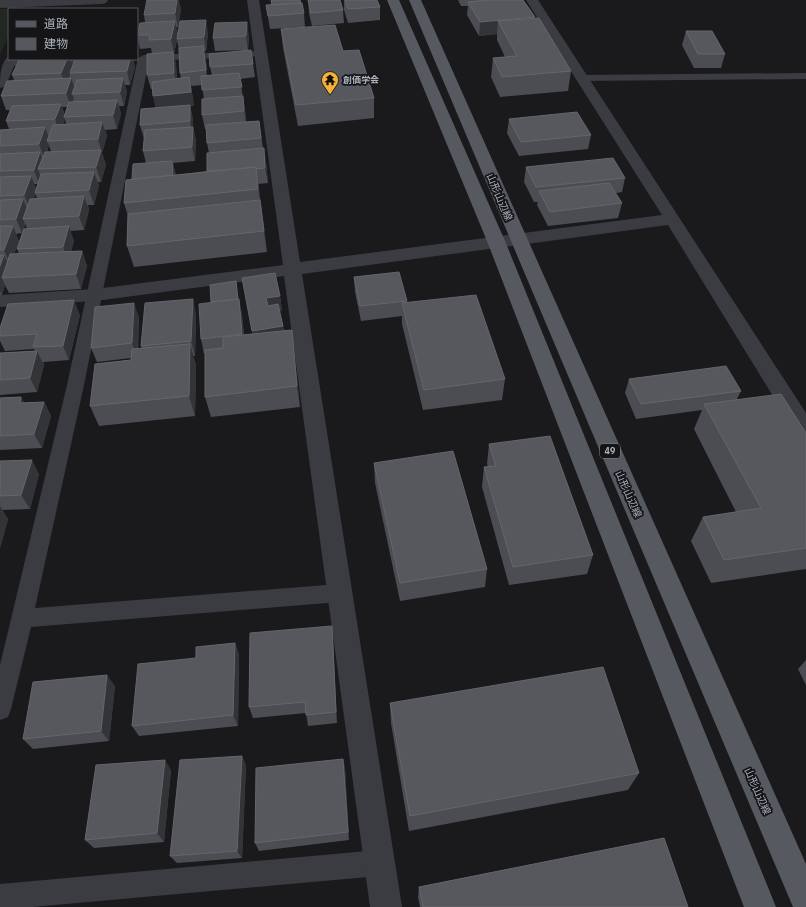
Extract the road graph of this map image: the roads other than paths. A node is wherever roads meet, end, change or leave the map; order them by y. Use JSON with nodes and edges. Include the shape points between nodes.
{"nodes":[{"id":1,"x":102,"y":0,"type":"edge"},
{"id":2,"x":253,"y":0,"type":"edge"},
{"id":3,"x":393,"y":0,"type":"edge"},
{"id":4,"x":415,"y":0,"type":"edge"},
{"id":5,"x":532,"y":0,"type":"edge"},
{"id":6,"x":0,"y":4,"type":"edge"},
{"id":7,"x":32,"y":6,"type":"edge"},
{"id":8,"x":260,"y":54,"type":"junction"},
{"id":9,"x":141,"y":59,"type":"edge"},
{"id":10,"x":69,"y":60,"type":"edge"},
{"id":11,"x":11,"y":61,"type":"edge"},
{"id":12,"x":806,"y":76,"type":"edge"},
{"id":13,"x":581,"y":78,"type":"junction"},
{"id":14,"x":0,"y":85,"type":"edge"},
{"id":15,"x":673,"y":219,"type":"junction"},
{"id":16,"x":517,"y":239,"type":"junction"},
{"id":17,"x":496,"y":241,"type":"junction"},
{"id":18,"x":293,"y":269,"type":"junction"},
{"id":19,"x":95,"y":295,"type":"junction"},
{"id":20,"x":0,"y":301,"type":"edge"},
{"id":21,"x":806,"y":431,"type":"edge"},
{"id":22,"x":340,"y":593,"type":"junction"},
{"id":23,"x":23,"y":618,"type":"junction"},
{"id":24,"x":0,"y":709,"type":"edge"},
{"id":25,"x":379,"y":863,"type":"junction"},
{"id":26,"x":0,"y":898,"type":"edge"},
{"id":27,"x":806,"y":900,"type":"edge"},
{"id":28,"x":386,"y":907,"type":"edge"},
{"id":29,"x":760,"y":907,"type":"edge"}],
"edges":[{"from":1,"to":7,"type":"street"},
{"from":2,"to":8,"type":"street"},
{"from":3,"to":17,"type":"main road"},
{"from":4,"to":16,"type":"main road","name":"山形山辺線","number":"49"},
{"from":5,"to":13,"type":"street"},
{"from":6,"to":7,"type":"street"},
{"from":8,"to":9,"type":"lane"},
{"from":8,"to":18,"type":"street"},
{"from":9,"to":19,"type":"lane"},
{"from":10,"to":11,"type":"lane"},
{"from":11,"to":14,"type":"lane"},
{"from":12,"to":13,"type":"lane"},
{"from":13,"to":15,"type":"street"},
{"from":15,"to":16,"type":"street"},
{"from":15,"to":21,"type":"street"},
{"from":16,"to":17,"type":"street"},
{"from":16,"to":27,"type":"main road","name":"山形山辺線","number":"49"},
{"from":17,"to":18,"type":"street"},
{"from":17,"to":29,"type":"main road"},
{"from":18,"to":19,"type":"street"},
{"from":18,"to":22,"type":"street"},
{"from":19,"to":20,"type":"street"},
{"from":19,"to":23,"type":"lane"},
{"from":22,"to":23,"type":"lane"},
{"from":22,"to":25,"type":"street"},
{"from":23,"to":24,"type":"lane"},
{"from":25,"to":26,"type":"lane"},
{"from":25,"to":28,"type":"street"}]}
